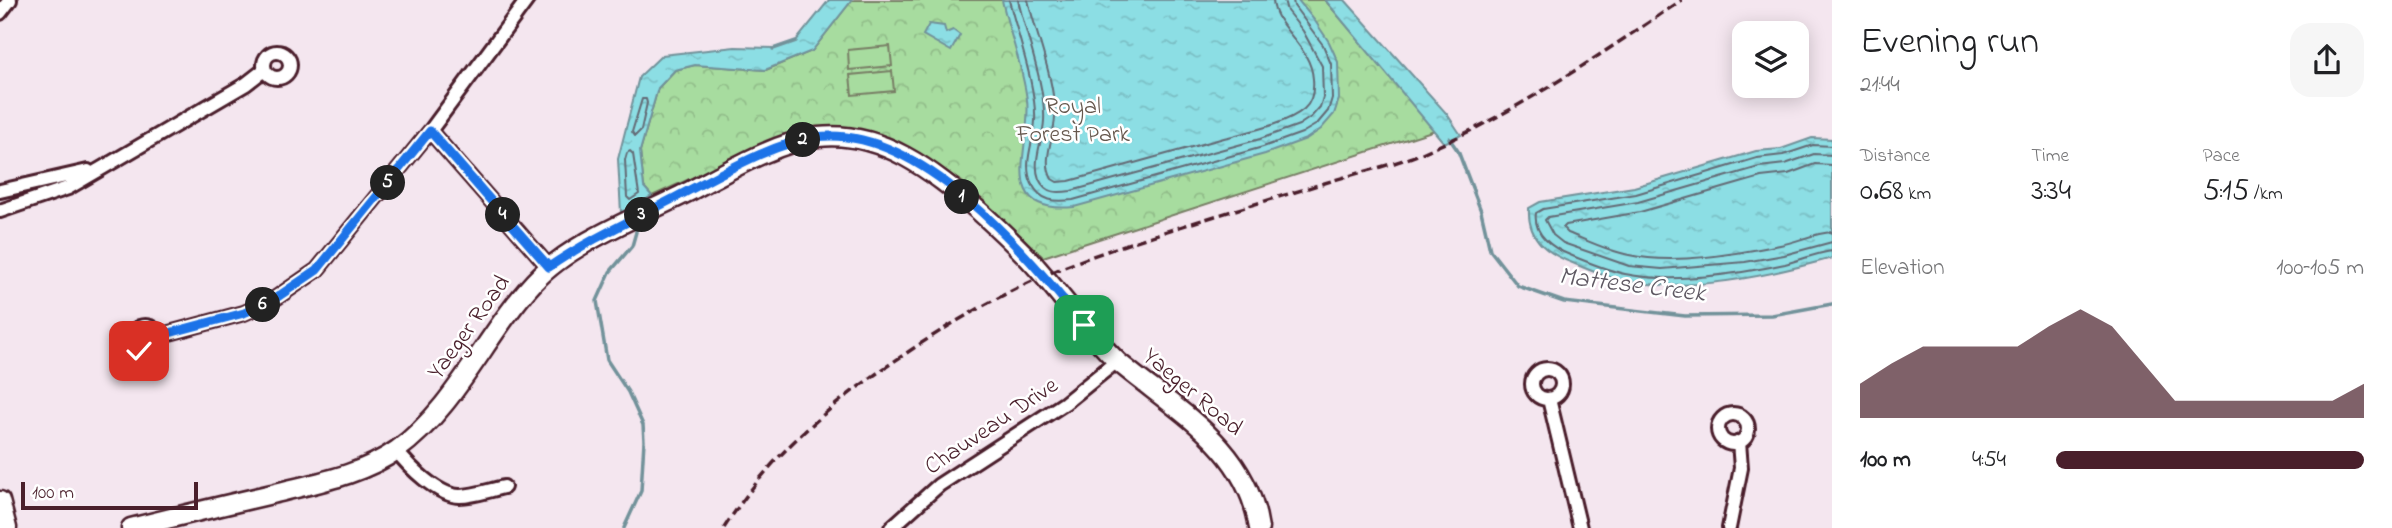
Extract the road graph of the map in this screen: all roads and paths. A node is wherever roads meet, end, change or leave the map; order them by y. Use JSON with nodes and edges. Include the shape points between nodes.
{"nodes":[{"id":1,"x":10,"y":0,"type":"edge"},
{"id":2,"x":527,"y":0,"type":"edge"},
{"id":3,"x":0,"y":13,"type":"edge"},
{"id":4,"x":264,"y":70,"type":"dead end"},
{"id":5,"x":430,"y":131,"type":"junction"},
{"id":6,"x":98,"y":169,"type":"junction"},
{"id":7,"x":0,"y":191,"type":"edge"},
{"id":8,"x":0,"y":211,"type":"edge"},
{"id":9,"x":549,"y":267,"type":"junction"},
{"id":10,"x":158,"y":336,"type":"dead end"},
{"id":11,"x":1117,"y":361,"type":"junction"},
{"id":12,"x":1549,"y":398,"type":"dead end"},
{"id":13,"x":1739,"y":442,"type":"dead end"},
{"id":14,"x":396,"y":450,"type":"junction"},
{"id":15,"x":504,"y":487,"type":"dead end"},
{"id":16,"x":0,"y":500,"type":"edge"},
{"id":17,"x":7,"y":528,"type":"edge"},
{"id":18,"x":131,"y":528,"type":"edge"},
{"id":19,"x":891,"y":528,"type":"edge"},
{"id":20,"x":1259,"y":528,"type":"edge"},
{"id":21,"x":1580,"y":528,"type":"edge"},
{"id":22,"x":1729,"y":528,"type":"edge"}],
"edges":[{"from":1,"to":3,"type":"street"},
{"from":2,"to":5,"type":"street"},
{"from":4,"to":6,"type":"street"},
{"from":5,"to":9,"type":"street"},
{"from":5,"to":10,"type":"street","via":[[317,270],[273,300],[244,313]]},
{"from":6,"to":7,"type":"street"},
{"from":6,"to":8,"type":"street","via":[[68,188]]},
{"from":9,"to":11,"type":"street","name":"Yaeger Road","via":[[589,242],[791,144],[815,137],[863,139],[915,160],[1003,233]]},
{"from":9,"to":14,"type":"street","name":"Yaeger Road","via":[[444,403]]},
{"from":11,"to":19,"type":"street","name":"Chauveau Drive","via":[[1065,403],[939,485]]},
{"from":11,"to":20,"type":"street","name":"Yaeger Road","via":[[1223,450],[1247,483]]},
{"from":12,"to":21,"type":"street"},
{"from":13,"to":22,"type":"street","via":[[1741,468]]},
{"from":14,"to":15,"type":"street","via":[[422,477],[448,494]]},
{"from":14,"to":18,"type":"street","name":"Yaeger Road","via":[[336,478]]},
{"from":16,"to":17,"type":"street"}]}
